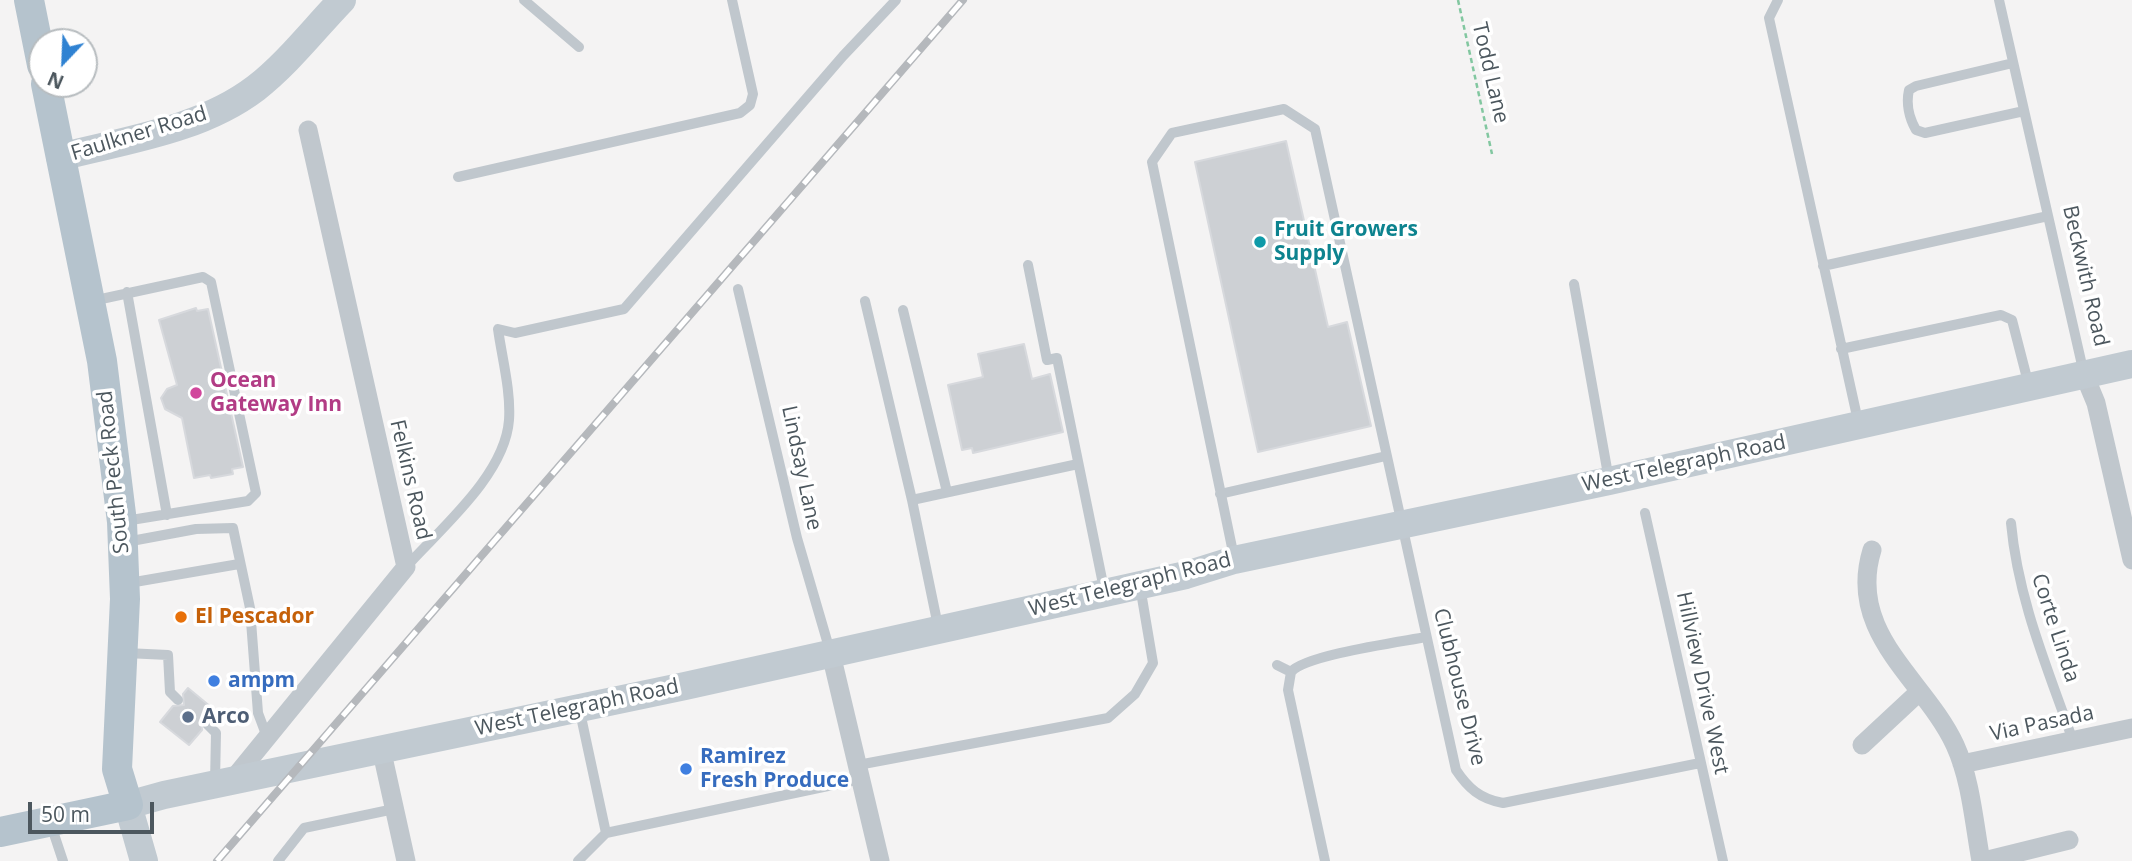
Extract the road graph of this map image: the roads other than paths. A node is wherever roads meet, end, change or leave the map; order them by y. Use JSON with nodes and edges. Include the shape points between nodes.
{"nodes":[{"id":1,"x":29,"y":0,"type":"edge"},
{"id":2,"x":342,"y":0,"type":"edge"},
{"id":3,"x":524,"y":0,"type":"edge"},
{"id":4,"x":732,"y":0,"type":"edge"},
{"id":5,"x":896,"y":0,"type":"edge"},
{"id":6,"x":1778,"y":0,"type":"edge"},
{"id":7,"x":1998,"y":0,"type":"edge"},
{"id":8,"x":35,"y":28,"type":"edge"},
{"id":9,"x":579,"y":47,"type":"dead end"},
{"id":10,"x":2013,"y":63,"type":"junction"},
{"id":11,"x":49,"y":98,"type":"edge"},
{"id":12,"x":2024,"y":111,"type":"junction"},
{"id":13,"x":308,"y":130,"type":"dead end"},
{"id":14,"x":60,"y":158,"type":"junction"},
{"id":15,"x":458,"y":177,"type":"dead end"},
{"id":16,"x":2048,"y":216,"type":"junction"},
{"id":17,"x":1028,"y":265,"type":"dead end"},
{"id":18,"x":1823,"y":266,"type":"junction"},
{"id":19,"x":1574,"y":284,"type":"dead end"},
{"id":20,"x":738,"y":289,"type":"dead end"},
{"id":21,"x":127,"y":292,"type":"junction"},
{"id":22,"x":91,"y":301,"type":"junction"},
{"id":23,"x":865,"y":301,"type":"dead end"},
{"id":24,"x":903,"y":310,"type":"dead end"},
{"id":25,"x":1841,"y":349,"type":"junction"},
{"id":26,"x":2132,"y":364,"type":"edge"},
{"id":27,"x":2084,"y":374,"type":"junction"},
{"id":28,"x":2029,"y":387,"type":"junction"},
{"id":29,"x":1859,"y":425,"type":"junction"},
{"id":30,"x":1385,"y":456,"type":"junction"},
{"id":31,"x":1078,"y":464,"type":"junction"},
{"id":32,"x":1609,"y":481,"type":"junction"},
{"id":33,"x":947,"y":492,"type":"junction"},
{"id":34,"x":1220,"y":494,"type":"junction"},
{"id":35,"x":912,"y":500,"type":"junction"},
{"id":36,"x":1645,"y":513,"type":"dead end"},
{"id":37,"x":167,"y":514,"type":"junction"},
{"id":38,"x":2011,"y":523,"type":"dead end"},
{"id":39,"x":1401,"y":525,"type":"junction"},
{"id":40,"x":123,"y":532,"type":"junction"},
{"id":41,"x":1872,"y":550,"type":"dead end"},
{"id":42,"x":1234,"y":560,"type":"junction"},
{"id":43,"x":2132,"y":560,"type":"edge"},
{"id":44,"x":239,"y":564,"type":"junction"},
{"id":45,"x":406,"y":567,"type":"junction"},
{"id":46,"x":125,"y":584,"type":"junction"},
{"id":47,"x":1140,"y":586,"type":"junction"},
{"id":48,"x":1105,"y":593,"type":"junction"},
{"id":49,"x":939,"y":630,"type":"junction"},
{"id":50,"x":1426,"y":638,"type":"junction"},
{"id":51,"x":121,"y":653,"type":"junction"},
{"id":52,"x":831,"y":654,"type":"junction"},
{"id":53,"x":1277,"y":665,"type":"dead end"},
{"id":54,"x":1291,"y":672,"type":"junction"},
{"id":55,"x":1919,"y":692,"type":"junction"},
{"id":56,"x":178,"y":700,"type":"dead end"},
{"id":57,"x":579,"y":708,"type":"junction"},
{"id":58,"x":206,"y":724,"type":"dead end"},
{"id":59,"x":2132,"y":728,"type":"edge"},
{"id":60,"x":267,"y":737,"type":"junction"},
{"id":61,"x":2073,"y":742,"type":"junction"},
{"id":62,"x":1863,"y":745,"type":"dead end"},
{"id":63,"x":381,"y":748,"type":"junction"},
{"id":64,"x":1700,"y":763,"type":"junction"},
{"id":65,"x":1962,"y":764,"type":"junction"},
{"id":66,"x":860,"y":772,"type":"junction"},
{"id":67,"x":223,"y":785,"type":"junction"},
{"id":68,"x":128,"y":805,"type":"junction"},
{"id":69,"x":394,"y":808,"type":"junction"},
{"id":70,"x":50,"y":821,"type":"junction"},
{"id":71,"x":0,"y":832,"type":"edge"},
{"id":72,"x":606,"y":833,"type":"junction"},
{"id":73,"x":2069,"y":840,"type":"dead end"},
{"id":74,"x":63,"y":861,"type":"edge"},
{"id":75,"x":144,"y":861,"type":"edge"},
{"id":76,"x":278,"y":861,"type":"edge"},
{"id":77,"x":406,"y":861,"type":"edge"},
{"id":78,"x":578,"y":861,"type":"edge"},
{"id":79,"x":880,"y":861,"type":"edge"},
{"id":80,"x":1325,"y":861,"type":"edge"},
{"id":81,"x":1723,"y":861,"type":"edge"},
{"id":82,"x":1982,"y":861,"type":"edge"}],
"edges":[{"from":1,"to":8,"type":"main road"},
{"from":2,"to":14,"type":"main road","name":"Faulkner Road","via":[[256,88],[227,106],[190,123]]},
{"from":3,"to":9,"type":"lane"},
{"from":4,"to":15,"type":"lane","via":[[753,94],[750,106],[740,113]]},
{"from":5,"to":45,"type":"lane","via":[[624,309],[515,333],[498,329],[509,418],[506,440],[486,478]]},
{"from":6,"to":18,"type":"lane","via":[[1769,18]]},
{"from":7,"to":10,"type":"lane","name":"Beckwith Road"},
{"from":10,"to":12,"type":"lane","name":"Beckwith Road"},
{"from":10,"to":12,"type":"lane","via":[[1909,90],[1911,122],[1925,133]]},
{"from":11,"to":14,"type":"main road","name":"South Peck Road"},
{"from":12,"to":16,"type":"lane","name":"Beckwith Road"},
{"from":13,"to":45,"type":"street","name":"Felkins Road"},
{"from":14,"to":22,"type":"main road","name":"South Peck Road"},
{"from":16,"to":18,"type":"lane"},
{"from":16,"to":27,"type":"lane","name":"Beckwith Road"},
{"from":17,"to":31,"type":"lane","via":[[1047,360],[1057,358]]},
{"from":18,"to":25,"type":"lane"},
{"from":19,"to":32,"type":"lane"},
{"from":20,"to":52,"type":"lane","name":"Lindsay Lane","via":[[797,538]]},
{"from":21,"to":22,"type":"lane"},
{"from":21,"to":37,"type":"lane"},
{"from":21,"to":37,"type":"lane","via":[[203,277],[211,282],[256,494],[248,501]]},
{"from":22,"to":40,"type":"main road","name":"South Peck Road"},
{"from":23,"to":35,"type":"lane"},
{"from":24,"to":33,"type":"lane"},
{"from":25,"to":28,"type":"lane","via":[[2001,315],[2012,320]]},
{"from":25,"to":29,"type":"lane"},
{"from":26,"to":27,"type":"main road","name":"West Telegraph Road"},
{"from":27,"to":28,"type":"main road","name":"West Telegraph Road"},
{"from":27,"to":43,"type":"street","name":"Beckwith Road","via":[[2096,403]]},
{"from":28,"to":29,"type":"main road","name":"West Telegraph Road"},
{"from":29,"to":32,"type":"main road","name":"West Telegraph Road"},
{"from":30,"to":34,"type":"lane"},
{"from":30,"to":34,"type":"lane","name":"Clubhouse Drive","via":[[1315,129],[1284,109],[1172,133],[1152,162]]},
{"from":30,"to":39,"type":"lane","name":"Clubhouse Drive"},
{"from":31,"to":33,"type":"lane"},
{"from":31,"to":48,"type":"lane"},
{"from":32,"to":39,"type":"main road","name":"West Telegraph Road"},
{"from":33,"to":35,"type":"lane"},
{"from":34,"to":42,"type":"lane","name":"Clubhouse Drive"},
{"from":35,"to":49,"type":"lane"},
{"from":36,"to":64,"type":"lane","name":"Hillview Drive West"},
{"from":37,"to":40,"type":"lane"},
{"from":38,"to":61,"type":"lane","name":"Corte Linda","via":[[2025,608]]},
{"from":39,"to":42,"type":"main road","name":"West Telegraph Road"},
{"from":39,"to":50,"type":"lane","name":"Clubhouse Drive"},
{"from":40,"to":44,"type":"lane","via":[[233,528]]},
{"from":40,"to":46,"type":"main road","name":"South Peck Road"},
{"from":41,"to":55,"type":"street","via":[[1866,585],[1874,614],[1886,646]]},
{"from":42,"to":47,"type":"main road","name":"West Telegraph Road"},
{"from":44,"to":46,"type":"lane"},
{"from":44,"to":60,"type":"lane","via":[[250,607],[258,713]]},
{"from":45,"to":60,"type":"street","name":"Felkins Road"},
{"from":46,"to":51,"type":"main road","name":"South Peck Road"},
{"from":47,"to":48,"type":"main road","name":"West Telegraph Road"},
{"from":47,"to":66,"type":"lane","via":[[1153,663],[1135,694],[1108,718]]},
{"from":48,"to":49,"type":"main road","name":"West Telegraph Road"},
{"from":49,"to":52,"type":"main road","name":"West Telegraph Road"},
{"from":50,"to":54,"type":"lane","via":[[1324,658]]},
{"from":50,"to":64,"type":"lane","name":"Clubhouse Drive","via":[[1456,770],[1480,797],[1515,803]]},
{"from":51,"to":56,"type":"lane","via":[[168,655],[170,692]]},
{"from":51,"to":68,"type":"main road","name":"South Peck Road","via":[[117,769]]},
{"from":52,"to":57,"type":"main road","name":"West Telegraph Road"},
{"from":52,"to":66,"type":"street"},
{"from":53,"to":54,"type":"lane"},
{"from":54,"to":80,"type":"lane","via":[[1288,690]]},
{"from":55,"to":62,"type":"street"},
{"from":55,"to":65,"type":"street","via":[[1938,714]]},
{"from":57,"to":63,"type":"main road","name":"West Telegraph Road"},
{"from":57,"to":72,"type":"lane"},
{"from":58,"to":67,"type":"lane","via":[[216,733]]},
{"from":59,"to":61,"type":"street","name":"Via Pasada"},
{"from":60,"to":67,"type":"street","name":"Felkins Road"},
{"from":61,"to":65,"type":"street","name":"Via Pasada"},
{"from":63,"to":67,"type":"main road","name":"West Telegraph Road"},
{"from":63,"to":69,"type":"street"},
{"from":64,"to":81,"type":"lane","name":"Hillview Drive West"},
{"from":65,"to":82,"type":"street"},
{"from":66,"to":72,"type":"lane"},
{"from":66,"to":79,"type":"street"},
{"from":67,"to":68,"type":"main road","name":"West Telegraph Road"},
{"from":68,"to":70,"type":"main road"},
{"from":68,"to":75,"type":"main road","name":"South Peck Road"},
{"from":69,"to":76,"type":"lane","via":[[304,828]]},
{"from":69,"to":77,"type":"street"},
{"from":70,"to":71,"type":"main road"},
{"from":70,"to":74,"type":"lane"},
{"from":72,"to":78,"type":"lane"},
{"from":73,"to":82,"type":"street"}]}
